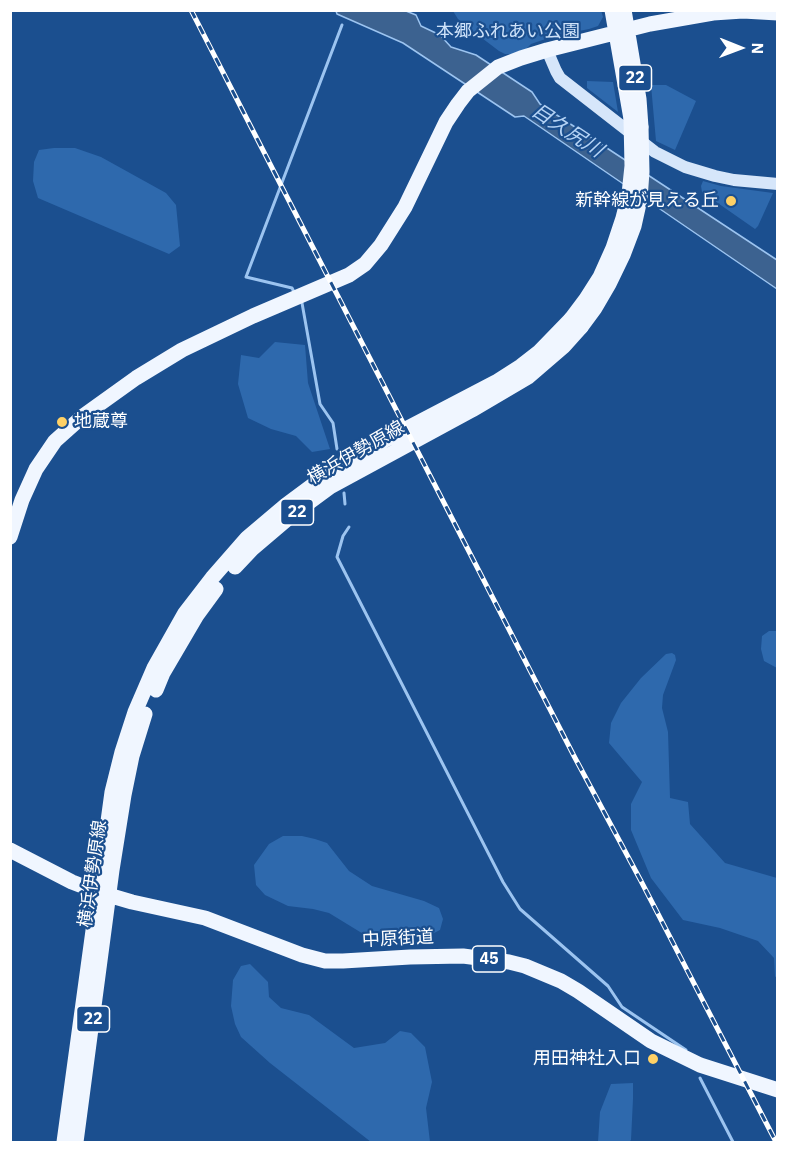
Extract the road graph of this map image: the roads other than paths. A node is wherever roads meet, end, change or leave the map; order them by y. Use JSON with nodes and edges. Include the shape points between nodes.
{"nodes":[{"id":1,"x":612,"y":10,"type":"edge"},
{"id":2,"x":624,"y":10,"type":"edge"},
{"id":3,"x":777,"y":13,"type":"edge"},
{"id":4,"x":622,"y":31,"type":"junction"},
{"id":5,"x":547,"y":50,"type":"junction"},
{"id":6,"x":777,"y":184,"type":"edge"},
{"id":7,"x":10,"y":537,"type":"edge"},
{"id":8,"x":10,"y":850,"type":"edge"},
{"id":9,"x":104,"y":894,"type":"junction"},
{"id":10,"x":777,"y":1090,"type":"edge"},
{"id":11,"x":64,"y":1143,"type":"edge"},
{"id":12,"x":76,"y":1143,"type":"edge"}],
"edges":[{"from":1,"to":4,"type":"main road","name":"横浜伊勢原線","number":"22"},
{"from":2,"to":4,"type":"main road","name":"横浜伊勢原線","number":"22"},
{"from":3,"to":4,"type":"main road","via":[[713,13]]},
{"from":4,"to":5,"type":"main road"},
{"from":4,"to":9,"type":"main road","name":"横浜伊勢原線","number":"22","bridge":true,"via":[[636,123],[629,194],[612,248],[576,323],[513,372],[325,476],[247,538],[212,578],[185,613],[135,712],[112,792]]},
{"from":5,"to":6,"type":"street","via":[[561,78],[655,152],[715,176]]},
{"from":5,"to":7,"type":"main road","via":[[502,65],[468,91],[446,122],[405,207],[365,264],[349,275],[182,350],[126,384],[55,441],[36,470]]},
{"from":8,"to":9,"type":"main road","name":"中原街道","number":"45"},
{"from":9,"to":10,"type":"main road","name":"中原街道","number":"45","via":[[205,918],[325,961],[463,957],[525,966],[570,986],[651,1041],[700,1065]]},
{"from":9,"to":11,"type":"main road","name":"横浜伊勢原線","number":"22"},
{"from":9,"to":12,"type":"main road","name":"横浜伊勢原線","number":"22"}]}
